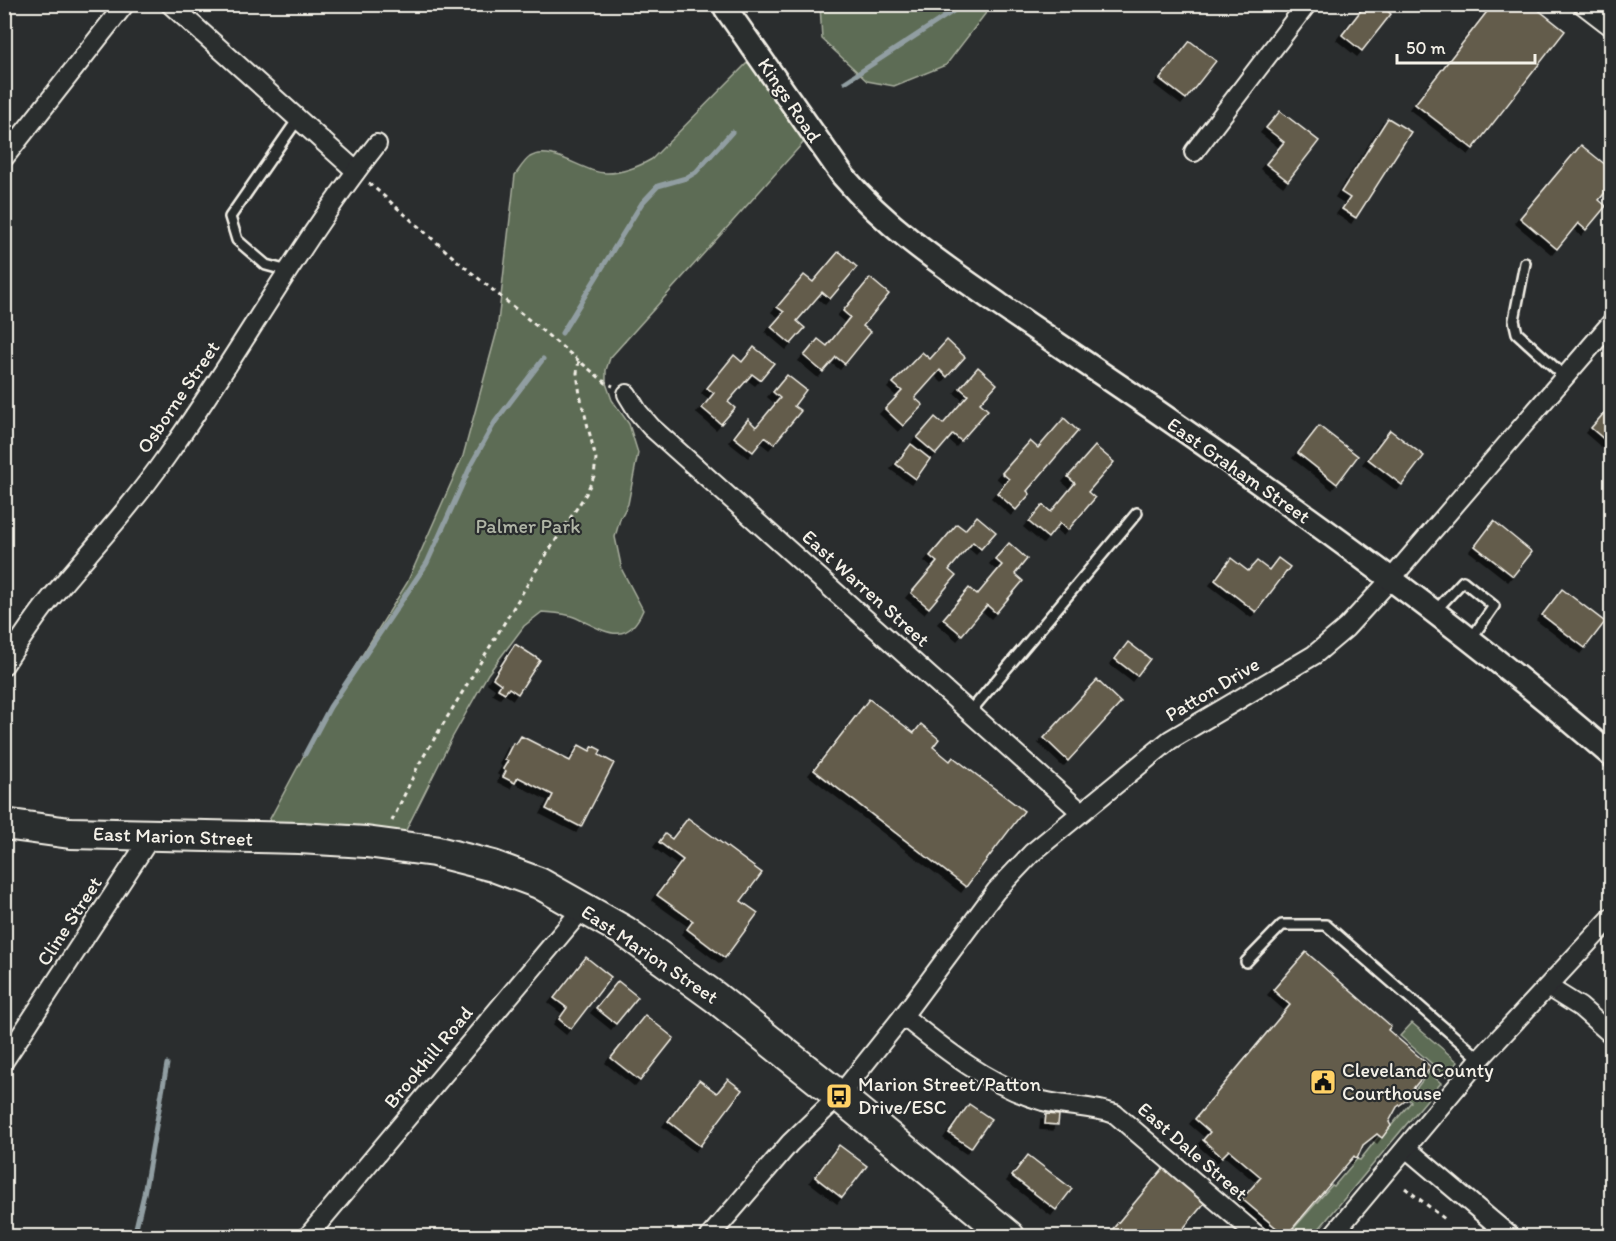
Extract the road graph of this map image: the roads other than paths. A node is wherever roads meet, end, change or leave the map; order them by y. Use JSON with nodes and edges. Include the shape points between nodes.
{"nodes":[{"id":1,"x":125,"y":4,"type":"edge"},
{"id":2,"x":170,"y":4,"type":"edge"},
{"id":3,"x":1307,"y":4,"type":"edge"},
{"id":4,"x":1582,"y":4,"type":"edge"},
{"id":5,"x":725,"y":6,"type":"edge"},
{"id":6,"x":1611,"y":27,"type":"edge"},
{"id":7,"x":298,"y":119,"type":"junction"},
{"id":8,"x":377,"y":144,"type":"dead end"},
{"id":9,"x":1194,"y":152,"type":"dead end"},
{"id":10,"x":4,"y":158,"type":"edge"},
{"id":11,"x":356,"y":171,"type":"junction"},
{"id":12,"x":859,"y":195,"type":"joint"},
{"id":13,"x":1525,"y":263,"type":"dead end"},
{"id":14,"x":288,"y":271,"type":"junction"},
{"id":15,"x":1611,"y":322,"type":"edge"},
{"id":16,"x":1564,"y":376,"type":"junction"},
{"id":17,"x":627,"y":394,"type":"road end"},
{"id":18,"x":1137,"y":513,"type":"dead end"},
{"id":19,"x":1391,"y":579,"type":"junction"},
{"id":20,"x":1436,"y":611,"type":"junction"},
{"id":21,"x":1471,"y":639,"type":"junction"},
{"id":22,"x":4,"y":665,"type":"edge"},
{"id":23,"x":970,"y":711,"type":"junction"},
{"id":24,"x":1611,"y":756,"type":"edge"},
{"id":25,"x":1081,"y":812,"type":"junction"},
{"id":26,"x":4,"y":824,"type":"edge"},
{"id":27,"x":152,"y":836,"type":"junction"},
{"id":28,"x":584,"y":907,"type":"junction"},
{"id":29,"x":1611,"y":917,"type":"edge"},
{"id":30,"x":1246,"y":962,"type":"dead end"},
{"id":31,"x":1548,"y":987,"type":"junction"},
{"id":32,"x":903,"y":1016,"type":"junction"},
{"id":33,"x":1611,"y":1035,"type":"edge"},
{"id":34,"x":1480,"y":1059,"type":"junction"},
{"id":35,"x":4,"y":1061,"type":"edge"},
{"id":36,"x":839,"y":1096,"type":"junction"},
{"id":37,"x":1406,"y":1148,"type":"junction"},
{"id":38,"x":308,"y":1236,"type":"edge"},
{"id":39,"x":710,"y":1236,"type":"edge"},
{"id":40,"x":1009,"y":1236,"type":"edge"},
{"id":41,"x":1258,"y":1236,"type":"edge"},
{"id":42,"x":1332,"y":1236,"type":"edge"},
{"id":43,"x":1509,"y":1236,"type":"edge"}],
"edges":[{"from":1,"to":10,"type":"street"},
{"from":2,"to":7,"type":"street"},
{"from":3,"to":9,"type":"street"},
{"from":4,"to":6,"type":"street"},
{"from":5,"to":12,"type":"street","name":"Kings Road"},
{"from":7,"to":11,"type":"street"},
{"from":7,"to":14,"type":"lane","via":[[230,217],[237,240],[266,266]]},
{"from":8,"to":11,"type":"street","name":"Osborne Street"},
{"from":11,"to":14,"type":"street","name":"Osborne Street"},
{"from":12,"to":19,"type":"street","name":"East Graham Street","via":[[901,234],[950,271],[1217,453]]},
{"from":13,"to":16,"type":"lane","via":[[1515,320],[1517,333]]},
{"from":14,"to":22,"type":"street","name":"Osborne Street","via":[[166,457],[50,599]]},
{"from":15,"to":16,"type":"street","name":"Patton Drive"},
{"from":16,"to":19,"type":"street","name":"Patton Drive"},
{"from":17,"to":23,"type":"street","name":"East Warren Street","via":[[651,427]]},
{"from":18,"to":23,"type":"lane"},
{"from":19,"to":20,"type":"street","name":"East Graham Street"},
{"from":19,"to":25,"type":"street","name":"Patton Drive","via":[[1346,628],[1314,655],[1170,740]]},
{"from":20,"to":21,"type":"street","name":"East Graham Street"},
{"from":20,"to":21,"type":"lane","via":[[1463,581],[1471,587],[1494,606]]},
{"from":21,"to":24,"type":"street","name":"East Graham Street"},
{"from":23,"to":25,"type":"street","name":"East Warren Street"},
{"from":25,"to":32,"type":"street","name":"Patton Drive","via":[[1032,853],[996,891]]},
{"from":26,"to":27,"type":"main road","name":"East Marion Street","via":[[70,833]]},
{"from":27,"to":28,"type":"main road","name":"East Marion Street","via":[[299,838],[434,851],[539,883]]},
{"from":27,"to":35,"type":"street","name":"Cline Street"},
{"from":28,"to":36,"type":"main road","name":"East Marion Street","via":[[715,997]]},
{"from":28,"to":38,"type":"street","name":"Brookhill Road"},
{"from":29,"to":31,"type":"street"},
{"from":30,"to":34,"type":"lane","via":[[1282,925],[1326,925]]},
{"from":31,"to":33,"type":"street","via":[[1580,1007]]},
{"from":31,"to":34,"type":"street"},
{"from":32,"to":36,"type":"street","name":"Patton Drive"},
{"from":32,"to":41,"type":"street","name":"East Dale Street","via":[[961,1062],[1020,1093],[1115,1114]]},
{"from":34,"to":37,"type":"street"},
{"from":36,"to":39,"type":"street","via":[[790,1143]]},
{"from":36,"to":40,"type":"main road","name":"East Marion Street"},
{"from":37,"to":42,"type":"street"},
{"from":37,"to":43,"type":"street"}]}
